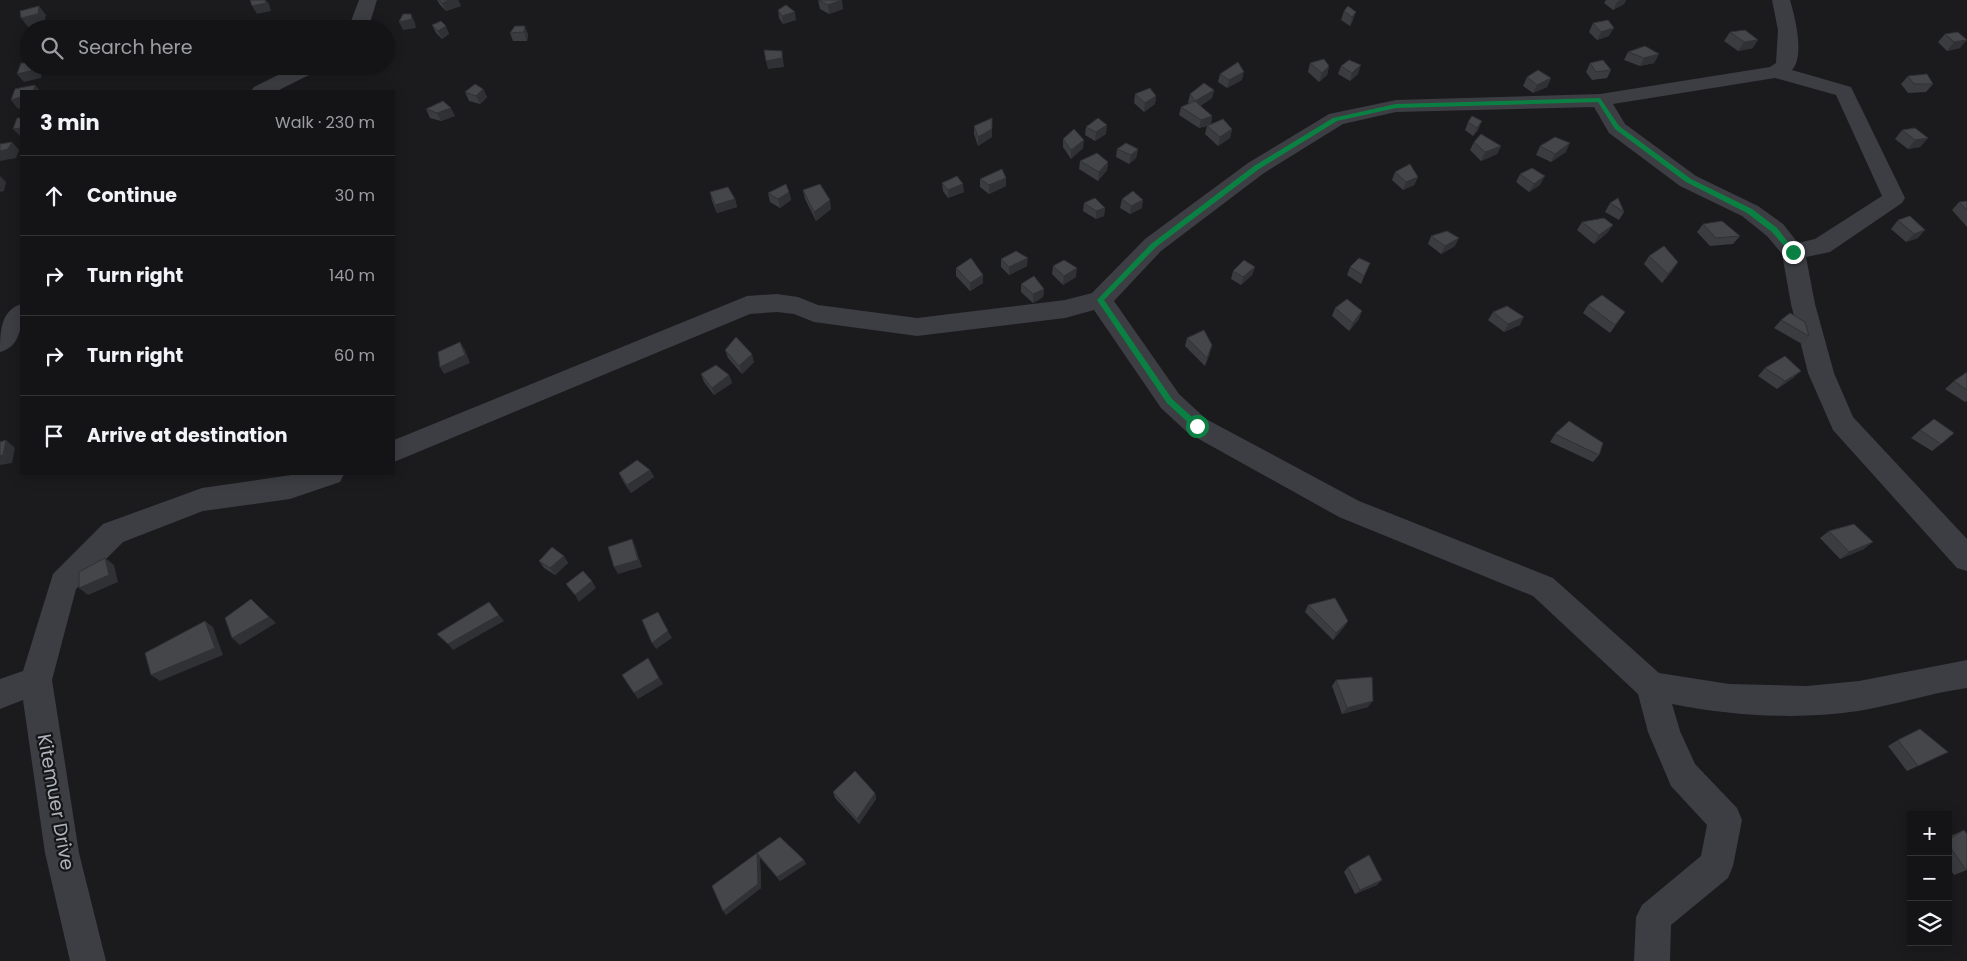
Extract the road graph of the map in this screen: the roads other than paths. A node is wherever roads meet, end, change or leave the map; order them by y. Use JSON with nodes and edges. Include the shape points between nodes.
{"nodes":[{"id":1,"x":368,"y":0,"type":"edge"},
{"id":2,"x":1781,"y":0,"type":"edge"},
{"id":3,"x":361,"y":20,"type":"edge"},
{"id":4,"x":1776,"y":72,"type":"junction"},
{"id":5,"x":294,"y":75,"type":"edge"},
{"id":6,"x":263,"y":90,"type":"edge"},
{"id":7,"x":1600,"y":100,"type":"junction"},
{"id":8,"x":1793,"y":252,"type":"junction"},
{"id":9,"x":1100,"y":300,"type":"junction"},
{"id":10,"x":20,"y":314,"type":"edge"},
{"id":11,"x":0,"y":343,"type":"edge"},
{"id":12,"x":395,"y":451,"type":"edge"},
{"id":13,"x":327,"y":475,"type":"edge"},
{"id":14,"x":1967,"y":559,"type":"edge"},
{"id":15,"x":1967,"y":674,"type":"edge"},
{"id":16,"x":36,"y":680,"type":"junction"},
{"id":17,"x":1651,"y":686,"type":"junction"},
{"id":18,"x":0,"y":694,"type":"edge"},
{"id":19,"x":88,"y":961,"type":"edge"},
{"id":20,"x":1652,"y":961,"type":"edge"}],
"edges":[{"from":1,"to":3,"type":"street"},
{"from":2,"to":4,"type":"street","via":[[1788,30],[1786,65]]},
{"from":4,"to":7,"type":"street"},
{"from":4,"to":8,"type":"street","via":[[1844,91],[1894,198],[1822,246]]},
{"from":5,"to":6,"type":"street"},
{"from":7,"to":8,"type":"street","via":[[1617,128],[1688,181],[1750,211],[1774,230]]},
{"from":7,"to":9,"type":"street","via":[[1396,106],[1336,119],[1256,168],[1153,245]]},
{"from":8,"to":14,"type":"street","via":[[1821,374],[1842,423]]},
{"from":9,"to":12,"type":"street","via":[[1065,309],[917,326],[814,314],[798,306],[777,303],[747,305]]},
{"from":9,"to":17,"type":"street","via":[[1170,401],[1197,426],[1349,509],[1543,587]]},
{"from":10,"to":11,"type":"street"},
{"from":13,"to":16,"type":"street","via":[[290,488],[202,500],[113,533],[63,583]]},
{"from":15,"to":17,"type":"street","via":[[1859,696],[1769,702],[1690,694]]},
{"from":16,"to":18,"type":"street"},
{"from":16,"to":19,"type":"street","name":"Kitemuer Drive","via":[[62,853]]},
{"from":17,"to":20,"type":"street","via":[[1664,732],[1682,775],[1725,820],[1716,866],[1654,917]]}]}
